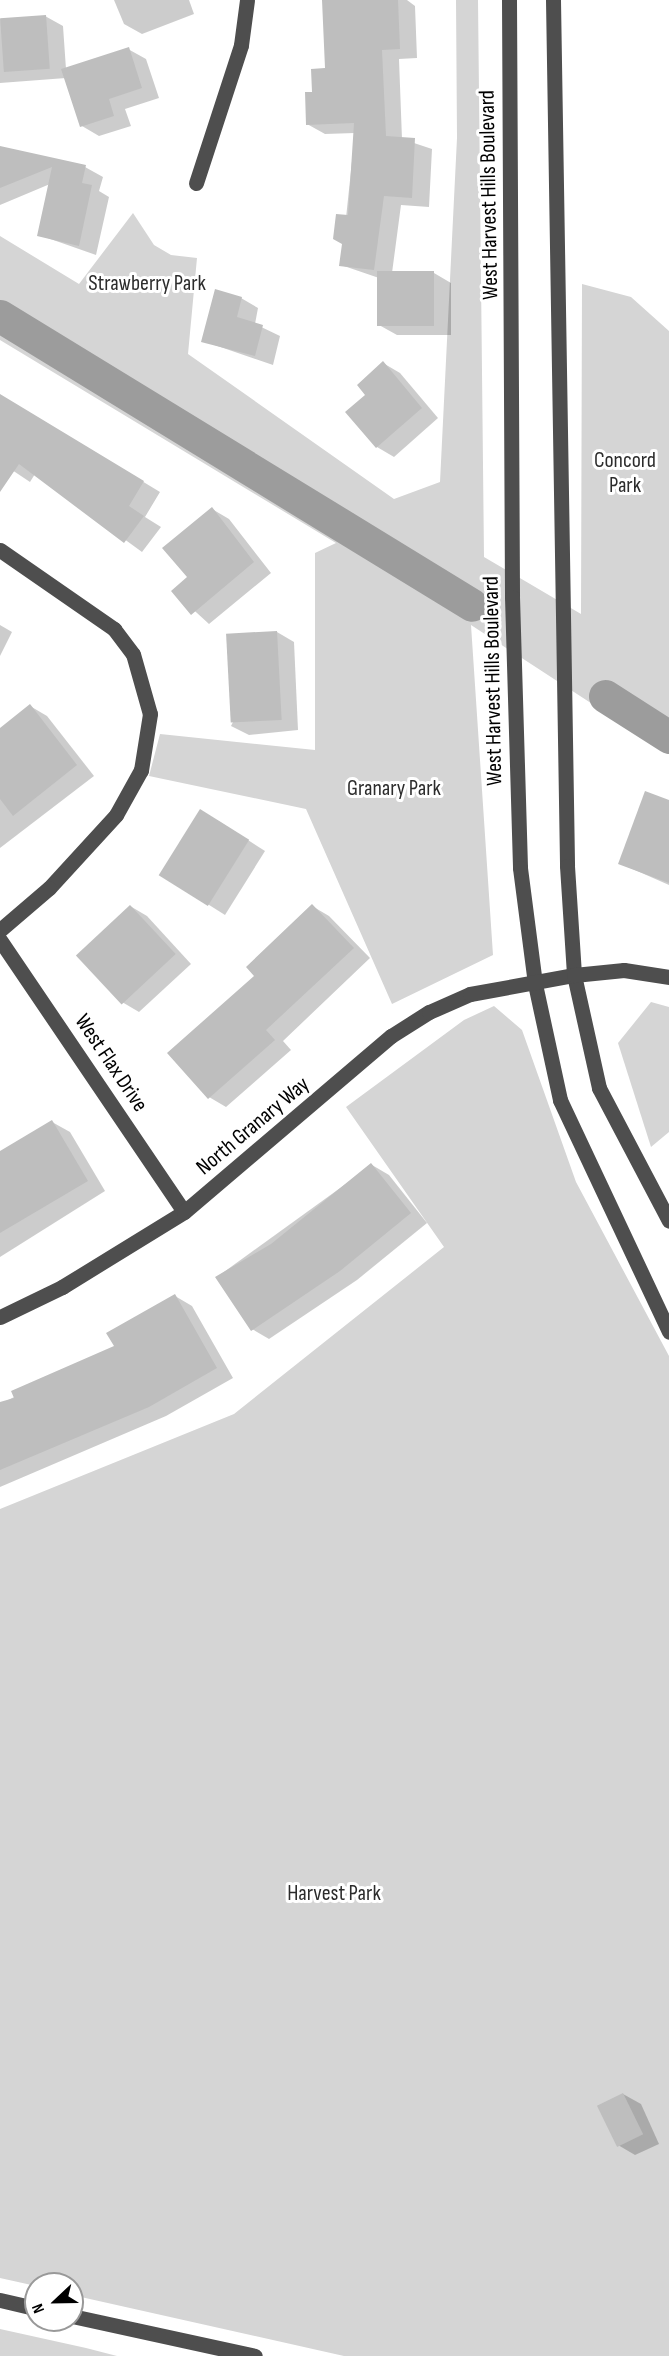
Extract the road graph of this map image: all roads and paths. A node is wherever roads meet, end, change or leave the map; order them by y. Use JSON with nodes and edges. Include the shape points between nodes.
{"nodes":[{"id":1,"x":247,"y":0,"type":"edge"},
{"id":2,"x":510,"y":0,"type":"edge"},
{"id":3,"x":553,"y":0,"type":"edge"},
{"id":4,"x":196,"y":183,"type":"dead end"},
{"id":5,"x":0,"y":550,"type":"edge"},
{"id":6,"x":0,"y":930,"type":"edge"},
{"id":7,"x":0,"y":940,"type":"edge"},
{"id":8,"x":574,"y":975,"type":"junction"},
{"id":9,"x":669,"y":977,"type":"edge"},
{"id":10,"x":535,"y":984,"type":"junction"},
{"id":11,"x":184,"y":1212,"type":"junction"},
{"id":12,"x":669,"y":1221,"type":"edge"},
{"id":13,"x":0,"y":1317,"type":"edge"},
{"id":14,"x":669,"y":1332,"type":"edge"},
{"id":15,"x":0,"y":2300,"type":"edge"},
{"id":16,"x":24,"y":2305,"type":"edge"},
{"id":17,"x":84,"y":2319,"type":"edge"},
{"id":18,"x":255,"y":2356,"type":"edge"}],
"edges":[{"from":1,"to":4,"type":"street","via":[[241,45]]},
{"from":2,"to":10,"type":"street","name":"West Harvest Hills Boulevard","via":[[514,657],[520,868]]},
{"from":3,"to":8,"type":"street","via":[[567,866]]},
{"from":5,"to":6,"type":"street","via":[[114,629],[133,654],[150,714],[141,770],[131,792],[92,843]]},
{"from":7,"to":11,"type":"street","name":"West Flax Drive"},
{"from":8,"to":9,"type":"street","name":"North Granary Way","via":[[624,970]]},
{"from":8,"to":10,"type":"street","name":"North Granary Way"},
{"from":8,"to":12,"type":"street","via":[[599,1088]]},
{"from":10,"to":11,"type":"street","name":"North Granary Way","via":[[470,994],[391,1036]]},
{"from":10,"to":14,"type":"street","name":"West Harvest Hills Boulevard","via":[[560,1100]]},
{"from":11,"to":13,"type":"street","name":"North Granary Way","via":[[62,1287]]},
{"from":15,"to":16,"type":"street"},
{"from":17,"to":18,"type":"street"}]}
